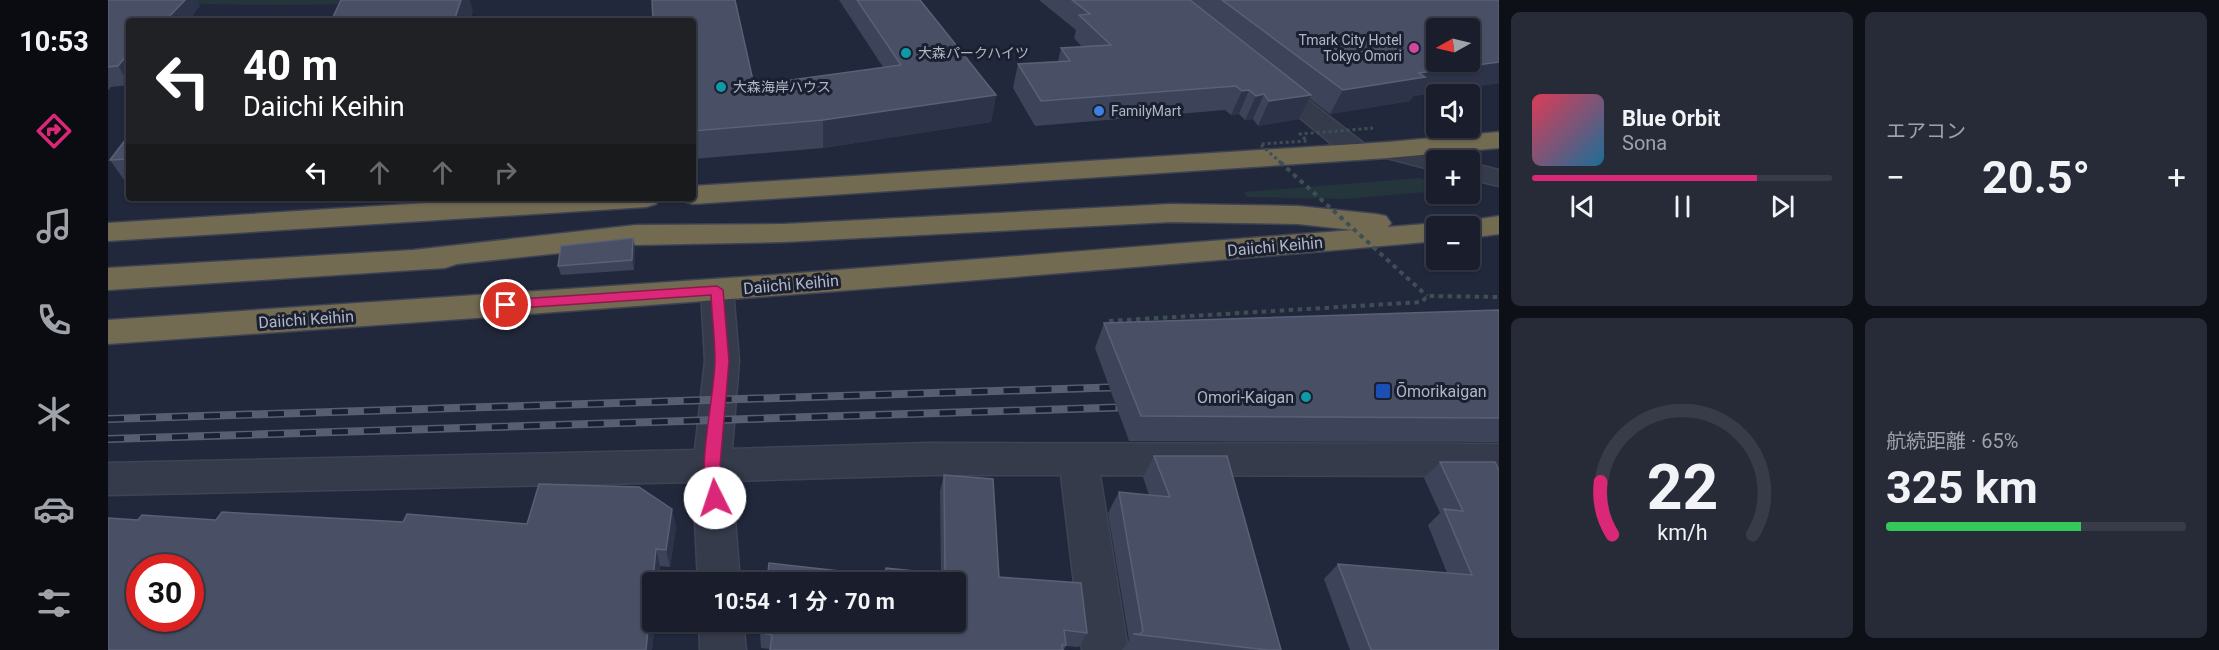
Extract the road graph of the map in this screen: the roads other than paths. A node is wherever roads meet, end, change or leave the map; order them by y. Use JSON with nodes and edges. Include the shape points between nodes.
{"nodes":[{"id":1,"x":1247,"y":64,"type":"edge"},
{"id":2,"x":1499,"y":140,"type":"edge"},
{"id":3,"x":1388,"y":150,"type":"junction"},
{"id":4,"x":1358,"y":152,"type":"junction"},
{"id":5,"x":1426,"y":160,"type":"edge"},
{"id":6,"x":1480,"y":173,"type":"edge"},
{"id":7,"x":1499,"y":178,"type":"edge"},
{"id":8,"x":696,"y":195,"type":"edge"},
{"id":9,"x":599,"y":201,"type":"edge"},
{"id":10,"x":1499,"y":225,"type":"edge"},
{"id":11,"x":1480,"y":228,"type":"edge"},
{"id":12,"x":1426,"y":230,"type":"edge"},
{"id":13,"x":108,"y":232,"type":"edge"},
{"id":14,"x":1426,"y":232,"type":"edge"},
{"id":15,"x":108,"y":279,"type":"edge"},
{"id":16,"x":717,"y":290,"type":"junction"},
{"id":17,"x":108,"y":332,"type":"edge"},
{"id":18,"x":1078,"y":459,"type":"junction"},
{"id":19,"x":1499,"y":459,"type":"edge"},
{"id":20,"x":712,"y":466,"type":"junction"},
{"id":21,"x":108,"y":479,"type":"edge"},
{"id":22,"x":718,"y":572,"type":"edge"},
{"id":23,"x":722,"y":632,"type":"edge"},
{"id":24,"x":723,"y":650,"type":"edge"},
{"id":25,"x":1105,"y":650,"type":"edge"}],
"edges":[{"from":1,"to":4,"type":"street"},
{"from":2,"to":3,"type":"highway"},
{"from":3,"to":4,"type":"highway"},
{"from":3,"to":5,"type":"street"},
{"from":4,"to":8,"type":"highway"},
{"from":6,"to":7,"type":"street"},
{"from":9,"to":13,"type":"highway"},
{"from":10,"to":11,"type":"highway"},
{"from":12,"to":15,"type":"highway","via":[[1298,215],[1171,213],[784,233],[635,254],[563,259],[424,257]]},
{"from":14,"to":16,"type":"highway","name":"Daiichi Keihin"},
{"from":16,"to":17,"type":"highway","name":"Daiichi Keihin"},
{"from":16,"to":20,"type":"street","via":[[722,361]]},
{"from":18,"to":19,"type":"street"},
{"from":18,"to":20,"type":"street"},
{"from":18,"to":25,"type":"street"},
{"from":20,"to":21,"type":"street"},
{"from":20,"to":22,"type":"street"},
{"from":23,"to":24,"type":"street"}]}
